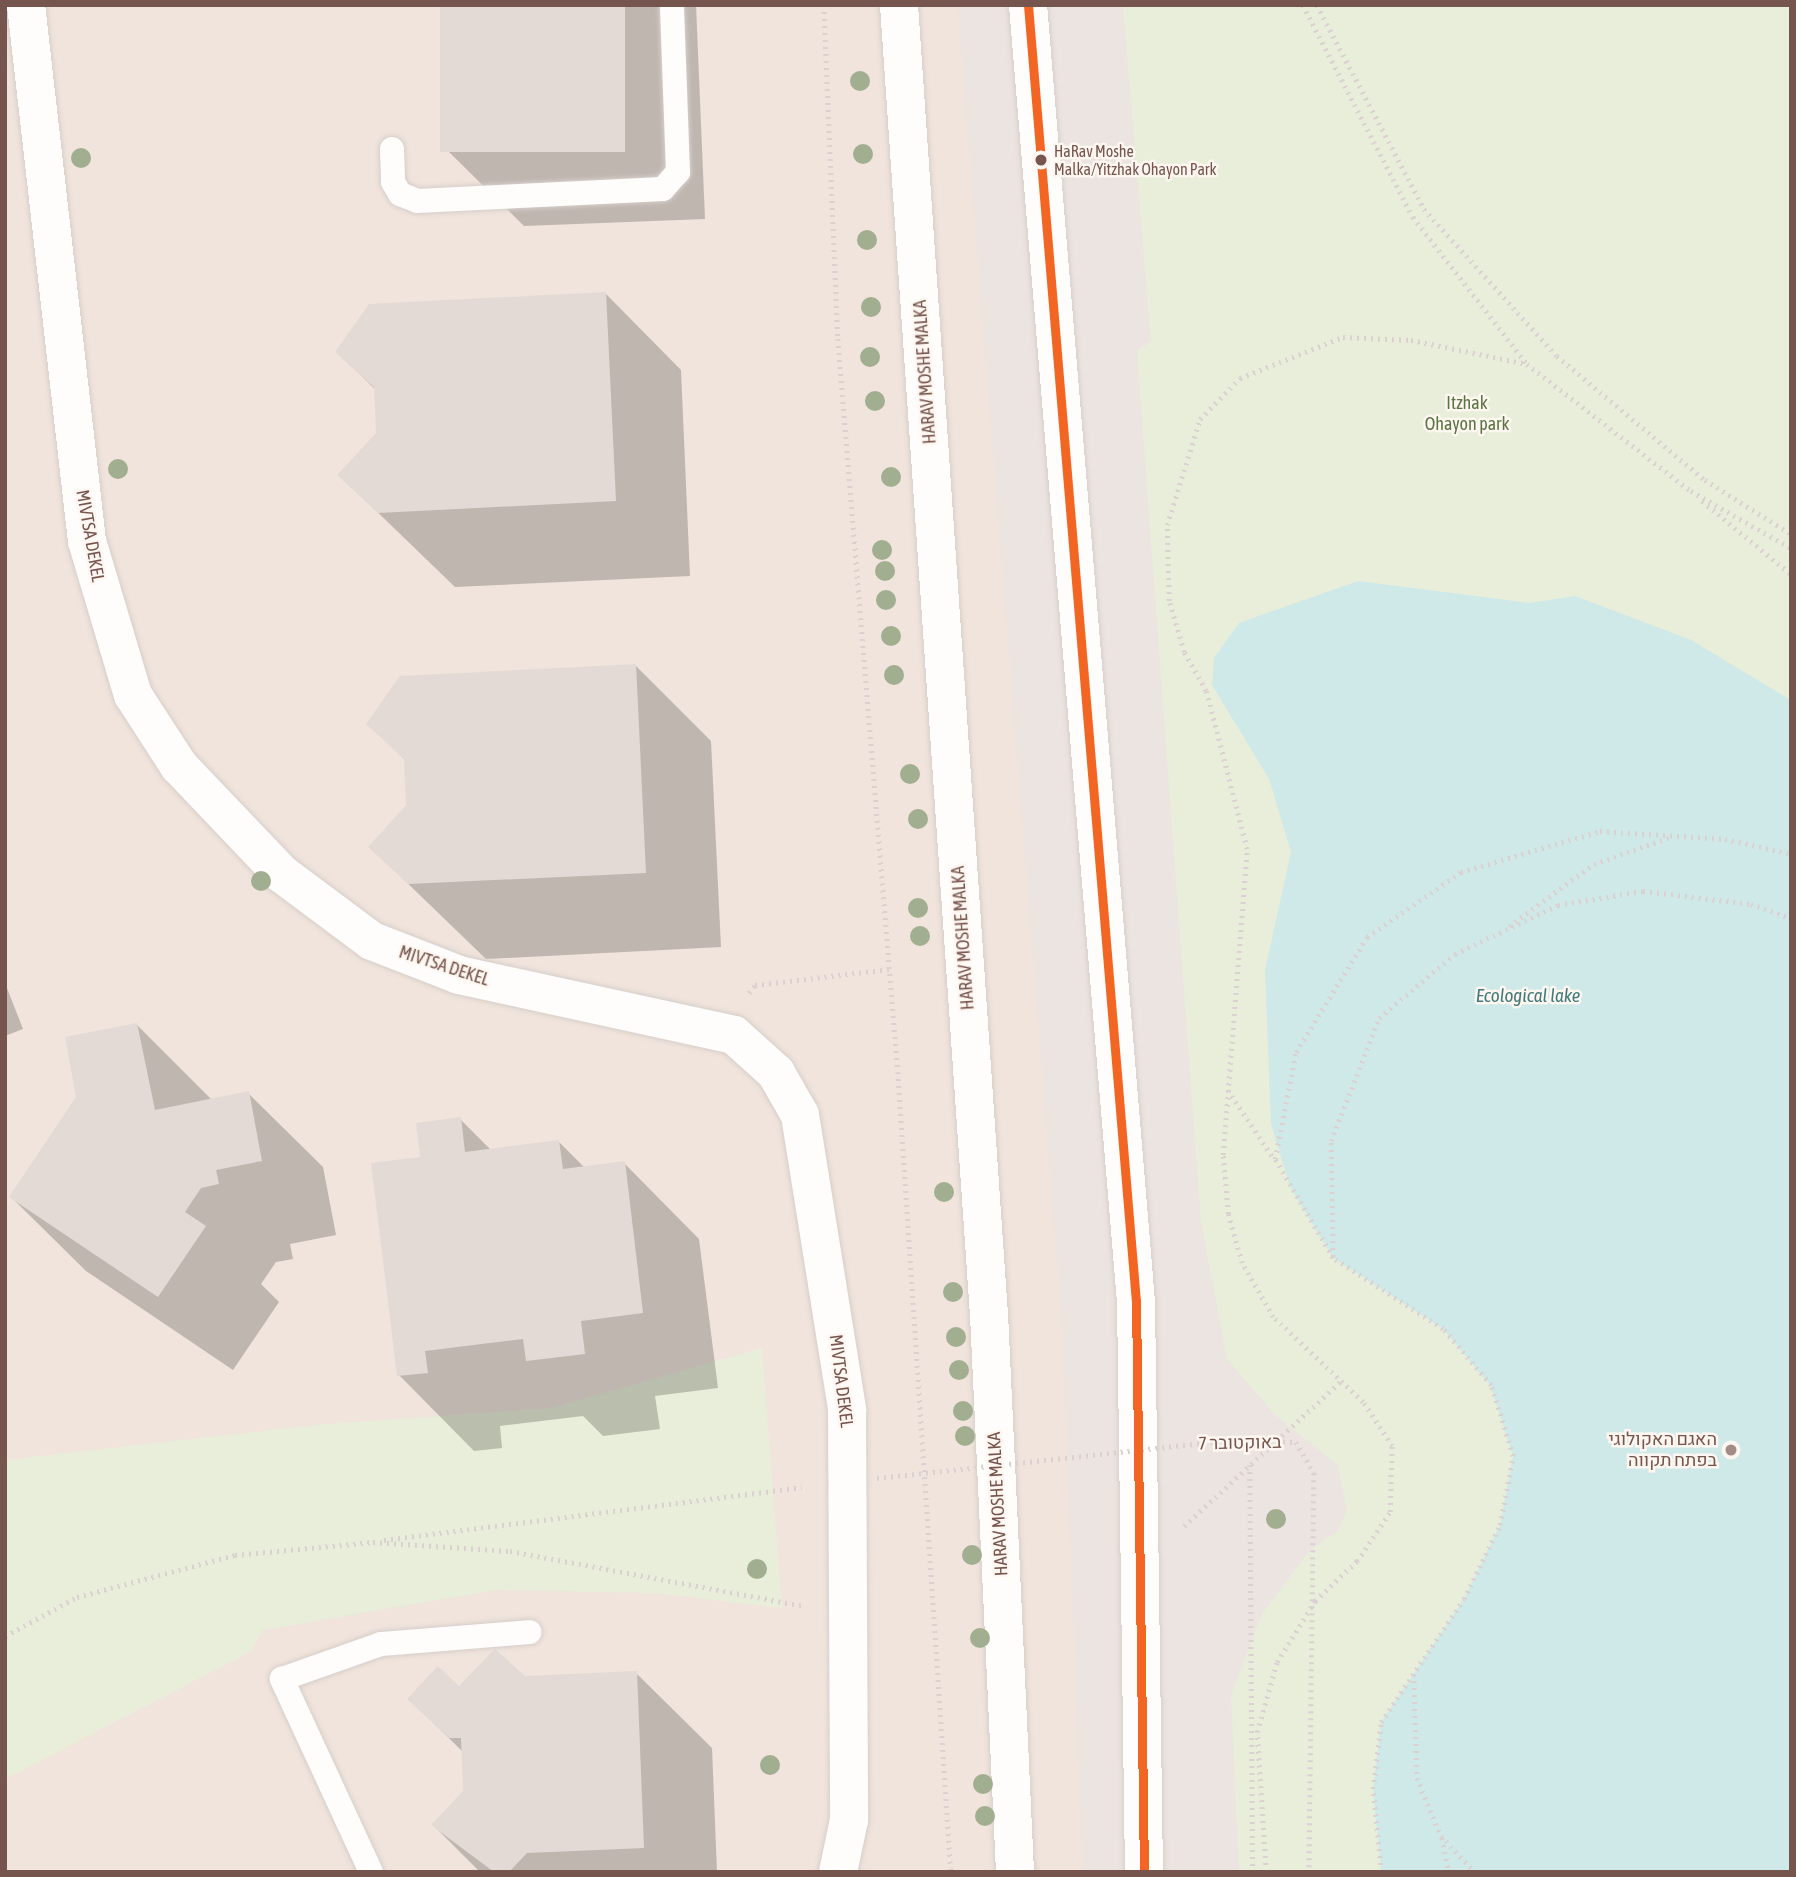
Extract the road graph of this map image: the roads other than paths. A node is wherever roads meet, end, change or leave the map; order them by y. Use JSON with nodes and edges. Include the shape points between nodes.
{"nodes":[{"id":1,"x":26,"y":5,"type":"edge"},
{"id":2,"x":672,"y":5,"type":"edge"},
{"id":3,"x":899,"y":5,"type":"edge"},
{"id":4,"x":1028,"y":5,"type":"edge"},
{"id":5,"x":392,"y":149,"type":"dead end"},
{"id":6,"x":530,"y":1632,"type":"dead end"},
{"id":7,"x":371,"y":1872,"type":"edge"},
{"id":8,"x":838,"y":1872,"type":"edge"},
{"id":9,"x":1015,"y":1872,"type":"edge"},
{"id":10,"x":1144,"y":1872,"type":"edge"}],
"edges":[{"from":1,"to":8,"type":"street","name":"MIVTSA DEKEL","via":[[87,541],[133,695],[179,766],[282,874],[372,942],[459,975],[734,1035],[776,1073],[800,1115],[862,1480],[849,1614],[849,1821]]},
{"from":2,"to":5,"type":"lane","via":[[678,172],[663,189],[417,201],[400,194],[393,182]]},
{"from":3,"to":9,"type":"street","name":"HARAV MOSHE MALKA","via":[[989,1314]]},
{"from":4,"to":10,"type":"street","via":[[1136,1301]]},
{"from":6,"to":7,"type":"lane","via":[[381,1644],[282,1679]]}]}
